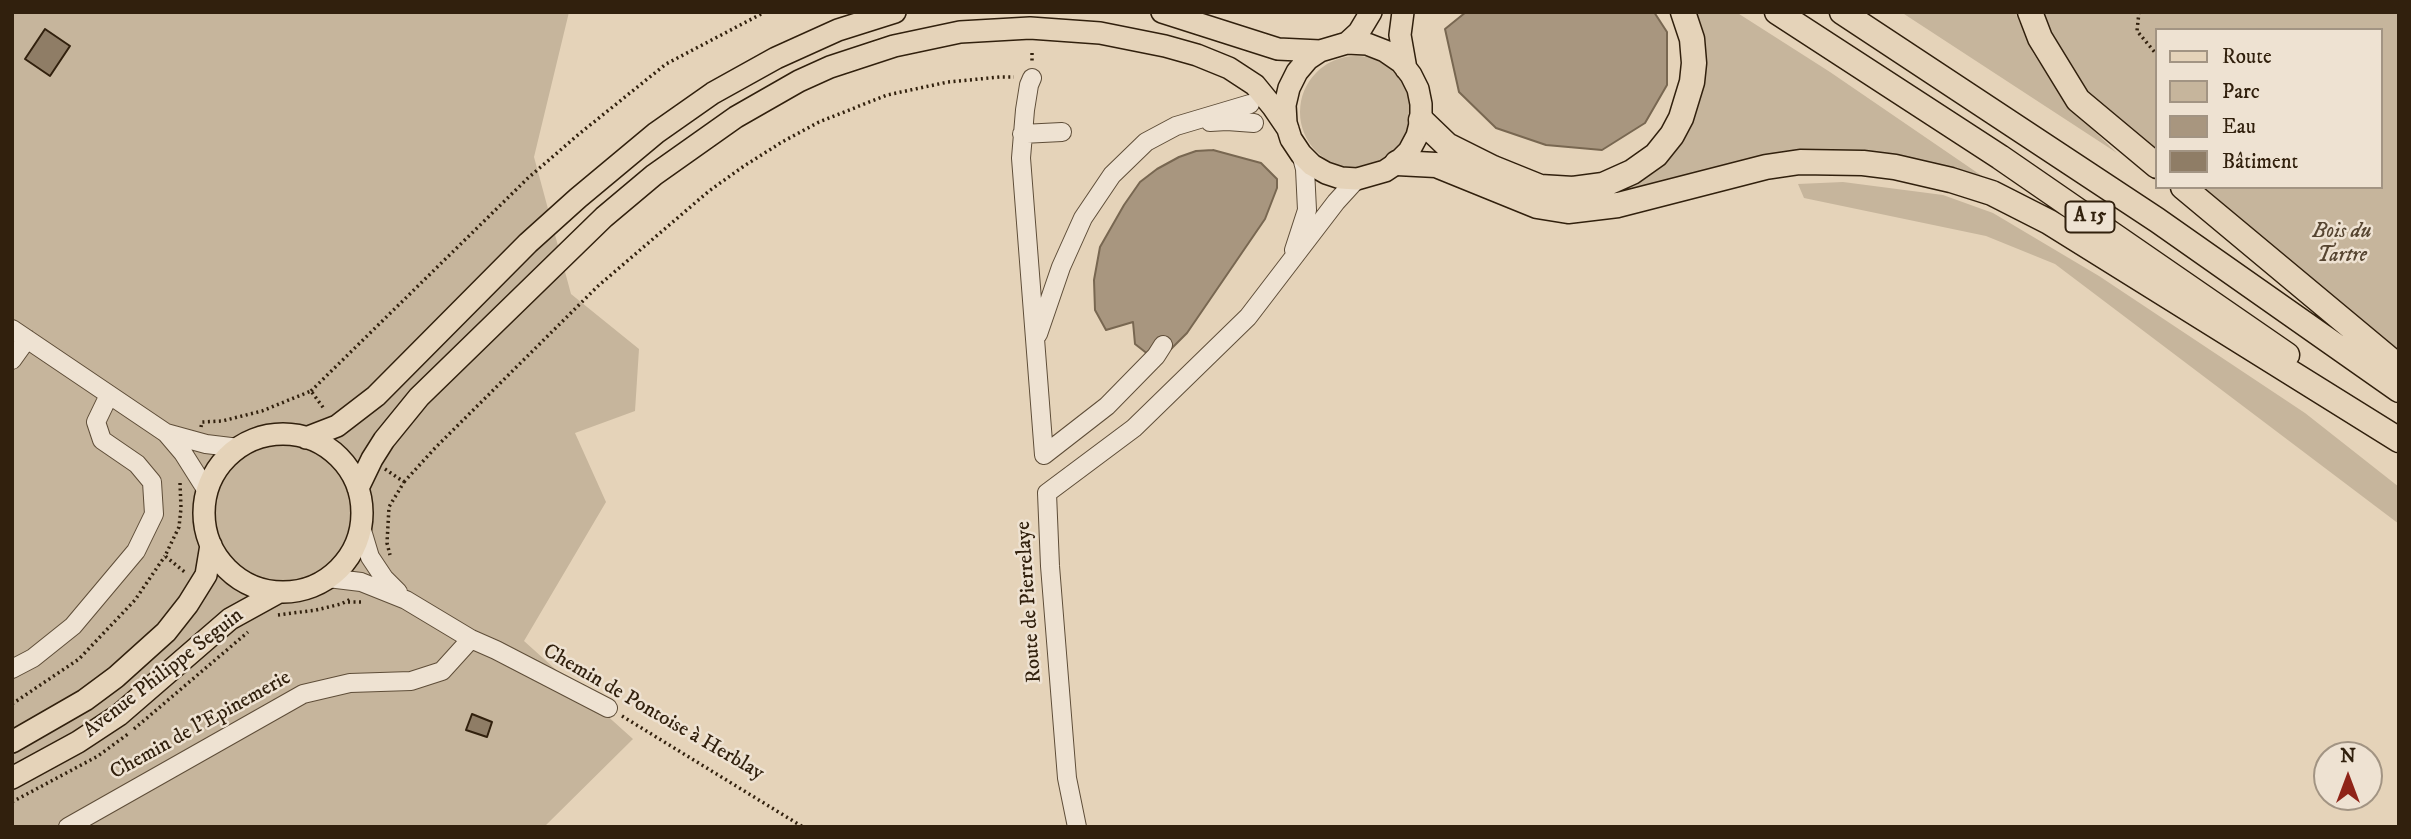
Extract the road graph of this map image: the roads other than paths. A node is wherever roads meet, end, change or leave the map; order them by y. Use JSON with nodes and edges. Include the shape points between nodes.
{"nodes":[{"id":1,"x":895,"y":12,"type":"edge"},
{"id":2,"x":1162,"y":12,"type":"edge"},
{"id":3,"x":1371,"y":12,"type":"edge"},
{"id":4,"x":1403,"y":12,"type":"edge"},
{"id":5,"x":1683,"y":12,"type":"edge"},
{"id":6,"x":1777,"y":12,"type":"edge"},
{"id":7,"x":1842,"y":12,"type":"edge"},
{"id":8,"x":2030,"y":12,"type":"edge"},
{"id":9,"x":1347,"y":43,"type":"junction"},
{"id":10,"x":1320,"y":51,"type":"junction"},
{"id":11,"x":1406,"y":69,"type":"junction"},
{"id":12,"x":1032,"y":78,"type":"road end"},
{"id":13,"x":1250,"y":104,"type":"dead end"},
{"id":14,"x":1421,"y":120,"type":"junction"},
{"id":15,"x":1254,"y":123,"type":"dead end"},
{"id":16,"x":1176,"y":125,"type":"junction"},
{"id":17,"x":1288,"y":129,"type":"junction"},
{"id":18,"x":1062,"y":132,"type":"dead end"},
{"id":19,"x":1022,"y":134,"type":"junction"},
{"id":20,"x":1301,"y":155,"type":"junction"},
{"id":21,"x":1397,"y":163,"type":"junction"},
{"id":22,"x":2156,"y":165,"type":"edge"},
{"id":23,"x":1357,"y":179,"type":"junction"},
{"id":24,"x":2185,"y":189,"type":"edge"},
{"id":25,"x":1286,"y":267,"type":"junction"},
{"id":26,"x":20,"y":334,"type":"edge"},
{"id":27,"x":1036,"y":340,"type":"junction"},
{"id":28,"x":1163,"y":345,"type":"dead end"},
{"id":29,"x":12,"y":360,"type":"edge"},
{"id":30,"x":2399,"y":367,"type":"edge"},
{"id":31,"x":2399,"y":390,"type":"edge"},
{"id":32,"x":109,"y":395,"type":"junction"},
{"id":33,"x":166,"y":433,"type":"junction"},
{"id":34,"x":306,"y":438,"type":"junction"},
{"id":35,"x":2396,"y":438,"type":"edge"},
{"id":36,"x":239,"y":448,"type":"junction"},
{"id":37,"x":358,"y":488,"type":"junction"},
{"id":38,"x":207,"y":491,"type":"junction"},
{"id":39,"x":361,"y":527,"type":"junction"},
{"id":40,"x":211,"y":545,"type":"junction"},
{"id":41,"x":328,"y":578,"type":"junction"},
{"id":42,"x":279,"y":592,"type":"junction"},
{"id":43,"x":406,"y":600,"type":"junction"},
{"id":44,"x":471,"y":639,"type":"junction"},
{"id":45,"x":12,"y":669,"type":"edge"},
{"id":46,"x":608,"y":708,"type":"road end"},
{"id":47,"x":12,"y":742,"type":"edge"},
{"id":48,"x":12,"y":778,"type":"edge"},
{"id":49,"x":68,"y":827,"type":"edge"},
{"id":50,"x":1077,"y":827,"type":"edge"}],
"edges":[{"from":1,"to":34,"type":"main road","via":[[838,30],[776,58],[713,93],[656,133],[528,243],[376,396],[337,426]]},
{"from":2,"to":10,"type":"main road","via":[[1278,49]]},
{"from":3,"to":9,"type":"main road"},
{"from":4,"to":11,"type":"main road","via":[[1400,35]]},
{"from":5,"to":14,"type":"highway","via":[[1694,63],[1681,118],[1656,155],[1603,185],[1540,187],[1447,145]]},
{"from":6,"to":35,"type":"highway","number":"A 15","via":[[2137,250],[2269,341]]},
{"from":7,"to":31,"type":"highway","number":"A 15","via":[[2157,220]]},
{"from":8,"to":22,"type":"highway","via":[[2040,38],[2078,100]]},
{"from":9,"to":10,"type":"main road"},
{"from":9,"to":11,"type":"main road","via":[[1385,51]]},
{"from":10,"to":17,"type":"main road","via":[[1297,72],[1289,88],[1285,105]]},
{"from":11,"to":14,"type":"main road","via":[[1418,89]]},
{"from":12,"to":19,"type":"street"},
{"from":13,"to":16,"type":"street"},
{"from":14,"to":21,"type":"main road","via":[[1409,151]]},
{"from":15,"to":16,"type":"street"},
{"from":16,"to":27,"type":"street","via":[[1146,142],[1112,175],[1083,218]]},
{"from":17,"to":20,"type":"main road"},
{"from":17,"to":37,"type":"main road","via":[[1255,85],[1229,68],[1112,34],[995,29],[927,37],[862,55],[767,99],[654,175],[455,360],[399,420]]},
{"from":18,"to":19,"type":"street"},
{"from":19,"to":27,"type":"street"},
{"from":20,"to":23,"type":"main road","via":[[1326,173]]},
{"from":20,"to":25,"type":"street","name":"Route de Pierrelaye","via":[[1307,210]]},
{"from":21,"to":23,"type":"main road"},
{"from":21,"to":35,"type":"highway","via":[[1436,165],[1537,206],[1568,211],[1607,207],[1800,162],[1863,163],[1951,180],[1992,193],[2049,222]]},
{"from":23,"to":25,"type":"street","name":"Route de Pierrelaye"},
{"from":24,"to":30,"type":"highway"},
{"from":25,"to":50,"type":"street","name":"Route de Pierrelaye","via":[[1248,317],[1134,428],[1047,493],[1067,778]]},
{"from":26,"to":29,"type":"street"},
{"from":26,"to":32,"type":"street"},
{"from":27,"to":28,"type":"street","via":[[1044,456],[1107,406]]},
{"from":32,"to":33,"type":"street"},
{"from":32,"to":45,"type":"street","via":[[96,422],[102,440],[137,464],[152,482],[154,514],[136,551],[73,625]]},
{"from":33,"to":36,"type":"street"},
{"from":33,"to":38,"type":"street"},
{"from":34,"to":36,"type":"main road","via":[[271,435]]},
{"from":34,"to":37,"type":"main road","via":[[343,462]]},
{"from":36,"to":38,"type":"main road","via":[[219,467]]},
{"from":37,"to":39,"type":"main road"},
{"from":38,"to":40,"type":"main road","via":[[204,519]]},
{"from":39,"to":41,"type":"main road","via":[[346,561]]},
{"from":39,"to":43,"type":"street","name":"Chemin de Pontoise à Herblay","via":[[370,557]]},
{"from":40,"to":42,"type":"main road","via":[[238,578]]},
{"from":40,"to":47,"type":"main road","name":"Avenue Philippe Seguin","via":[[201,585],[166,632],[85,700]]},
{"from":41,"to":42,"type":"main road","via":[[304,589]]},
{"from":41,"to":43,"type":"street","name":"Chemin de Pontoise à Herblay","via":[[355,581]]},
{"from":42,"to":48,"type":"main road","name":"Avenue Philippe Seguin","via":[[236,615],[119,715]]},
{"from":43,"to":44,"type":"street","name":"Chemin de Pontoise à Herblay"},
{"from":44,"to":46,"type":"street","name":"Chemin de Pontoise à Herblay"},
{"from":44,"to":49,"type":"street","name":"Chemin de l'Epinemerie","via":[[443,671],[411,681],[350,682],[303,694]]}]}
